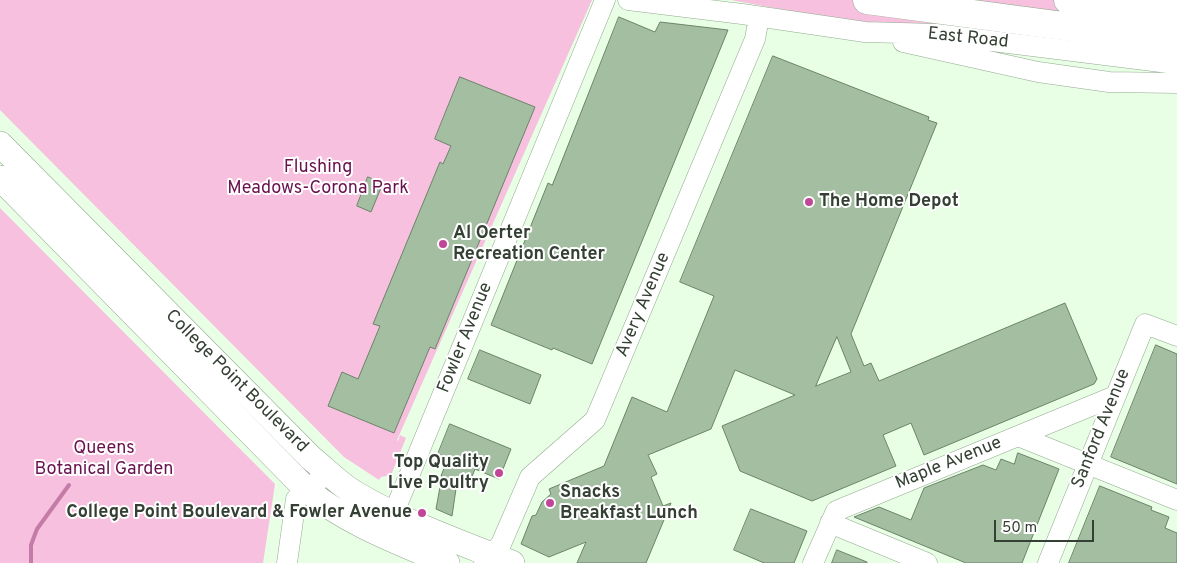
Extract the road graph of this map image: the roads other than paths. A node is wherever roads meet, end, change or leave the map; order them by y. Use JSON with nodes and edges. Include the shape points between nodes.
{"nodes":[{"id":1,"x":605,"y":0,"type":"edge"},
{"id":2,"x":628,"y":0,"type":"edge"},
{"id":3,"x":867,"y":0,"type":"edge"},
{"id":4,"x":1068,"y":0,"type":"edge"},
{"id":5,"x":1177,"y":14,"type":"edge"},
{"id":6,"x":759,"y":18,"type":"junction"},
{"id":7,"x":866,"y":32,"type":"junction"},
{"id":8,"x":1177,"y":40,"type":"edge"},
{"id":9,"x":1177,"y":64,"type":"edge"},
{"id":10,"x":1177,"y":83,"type":"edge"},
{"id":11,"x":0,"y":144,"type":"edge"},
{"id":12,"x":0,"y":178,"type":"edge"},
{"id":13,"x":1177,"y":336,"type":"edge"},
{"id":14,"x":1115,"y":396,"type":"junction"},
{"id":15,"x":1018,"y":436,"type":"junction"},
{"id":16,"x":1088,"y":465,"type":"junction"},
{"id":17,"x":328,"y":472,"type":"junction"},
{"id":18,"x":307,"y":490,"type":"junction"},
{"id":19,"x":1177,"y":500,"type":"edge"},
{"id":20,"x":830,"y":523,"type":"junction"},
{"id":21,"x":389,"y":525,"type":"junction"},
{"id":22,"x":496,"y":560,"type":"edge"},
{"id":23,"x":287,"y":563,"type":"edge"},
{"id":24,"x":447,"y":563,"type":"edge"},
{"id":25,"x":813,"y":563,"type":"edge"},
{"id":26,"x":927,"y":563,"type":"edge"},
{"id":27,"x":1048,"y":563,"type":"edge"}],
"edges":[{"from":1,"to":21,"type":"street","name":"Fowler Avenue"},
{"from":2,"to":6,"type":"street","name":"East Road"},
{"from":3,"to":8,"type":"highway"},
{"from":4,"to":5,"type":"highway"},
{"from":6,"to":7,"type":"street","name":"East Road"},
{"from":6,"to":22,"type":"street","name":"Avery Avenue","via":[[756,39],[595,420],[530,477]]},
{"from":7,"to":9,"type":"street","name":"East Road","via":[[936,34]]},
{"from":7,"to":10,"type":"street","via":[[1038,72],[1109,82]]},
{"from":11,"to":17,"type":"main road","name":"College Point Boulevard"},
{"from":12,"to":18,"type":"main road","name":"College Point Boulevard"},
{"from":13,"to":14,"type":"street","name":"Sanford Avenue","via":[[1145,324]]},
{"from":14,"to":15,"type":"street","name":"Maple Avenue"},
{"from":14,"to":16,"type":"street","name":"Sanford Avenue"},
{"from":15,"to":16,"type":"street"},
{"from":15,"to":20,"type":"street","name":"Maple Avenue","via":[[836,511]]},
{"from":16,"to":19,"type":"street"},
{"from":16,"to":27,"type":"street","name":"Sanford Avenue"},
{"from":17,"to":18,"type":"street"},
{"from":17,"to":21,"type":"main road","name":"College Point Boulevard"},
{"from":18,"to":21,"type":"main road","name":"College Point Boulevard","via":[[338,513]]},
{"from":18,"to":23,"type":"street","via":[[296,500]]},
{"from":20,"to":25,"type":"street","name":"Maple Avenue"},
{"from":20,"to":26,"type":"street"},
{"from":21,"to":22,"type":"main road","name":"College Point Boulevard"},
{"from":21,"to":24,"type":"main road","name":"College Point Boulevard"}]}
